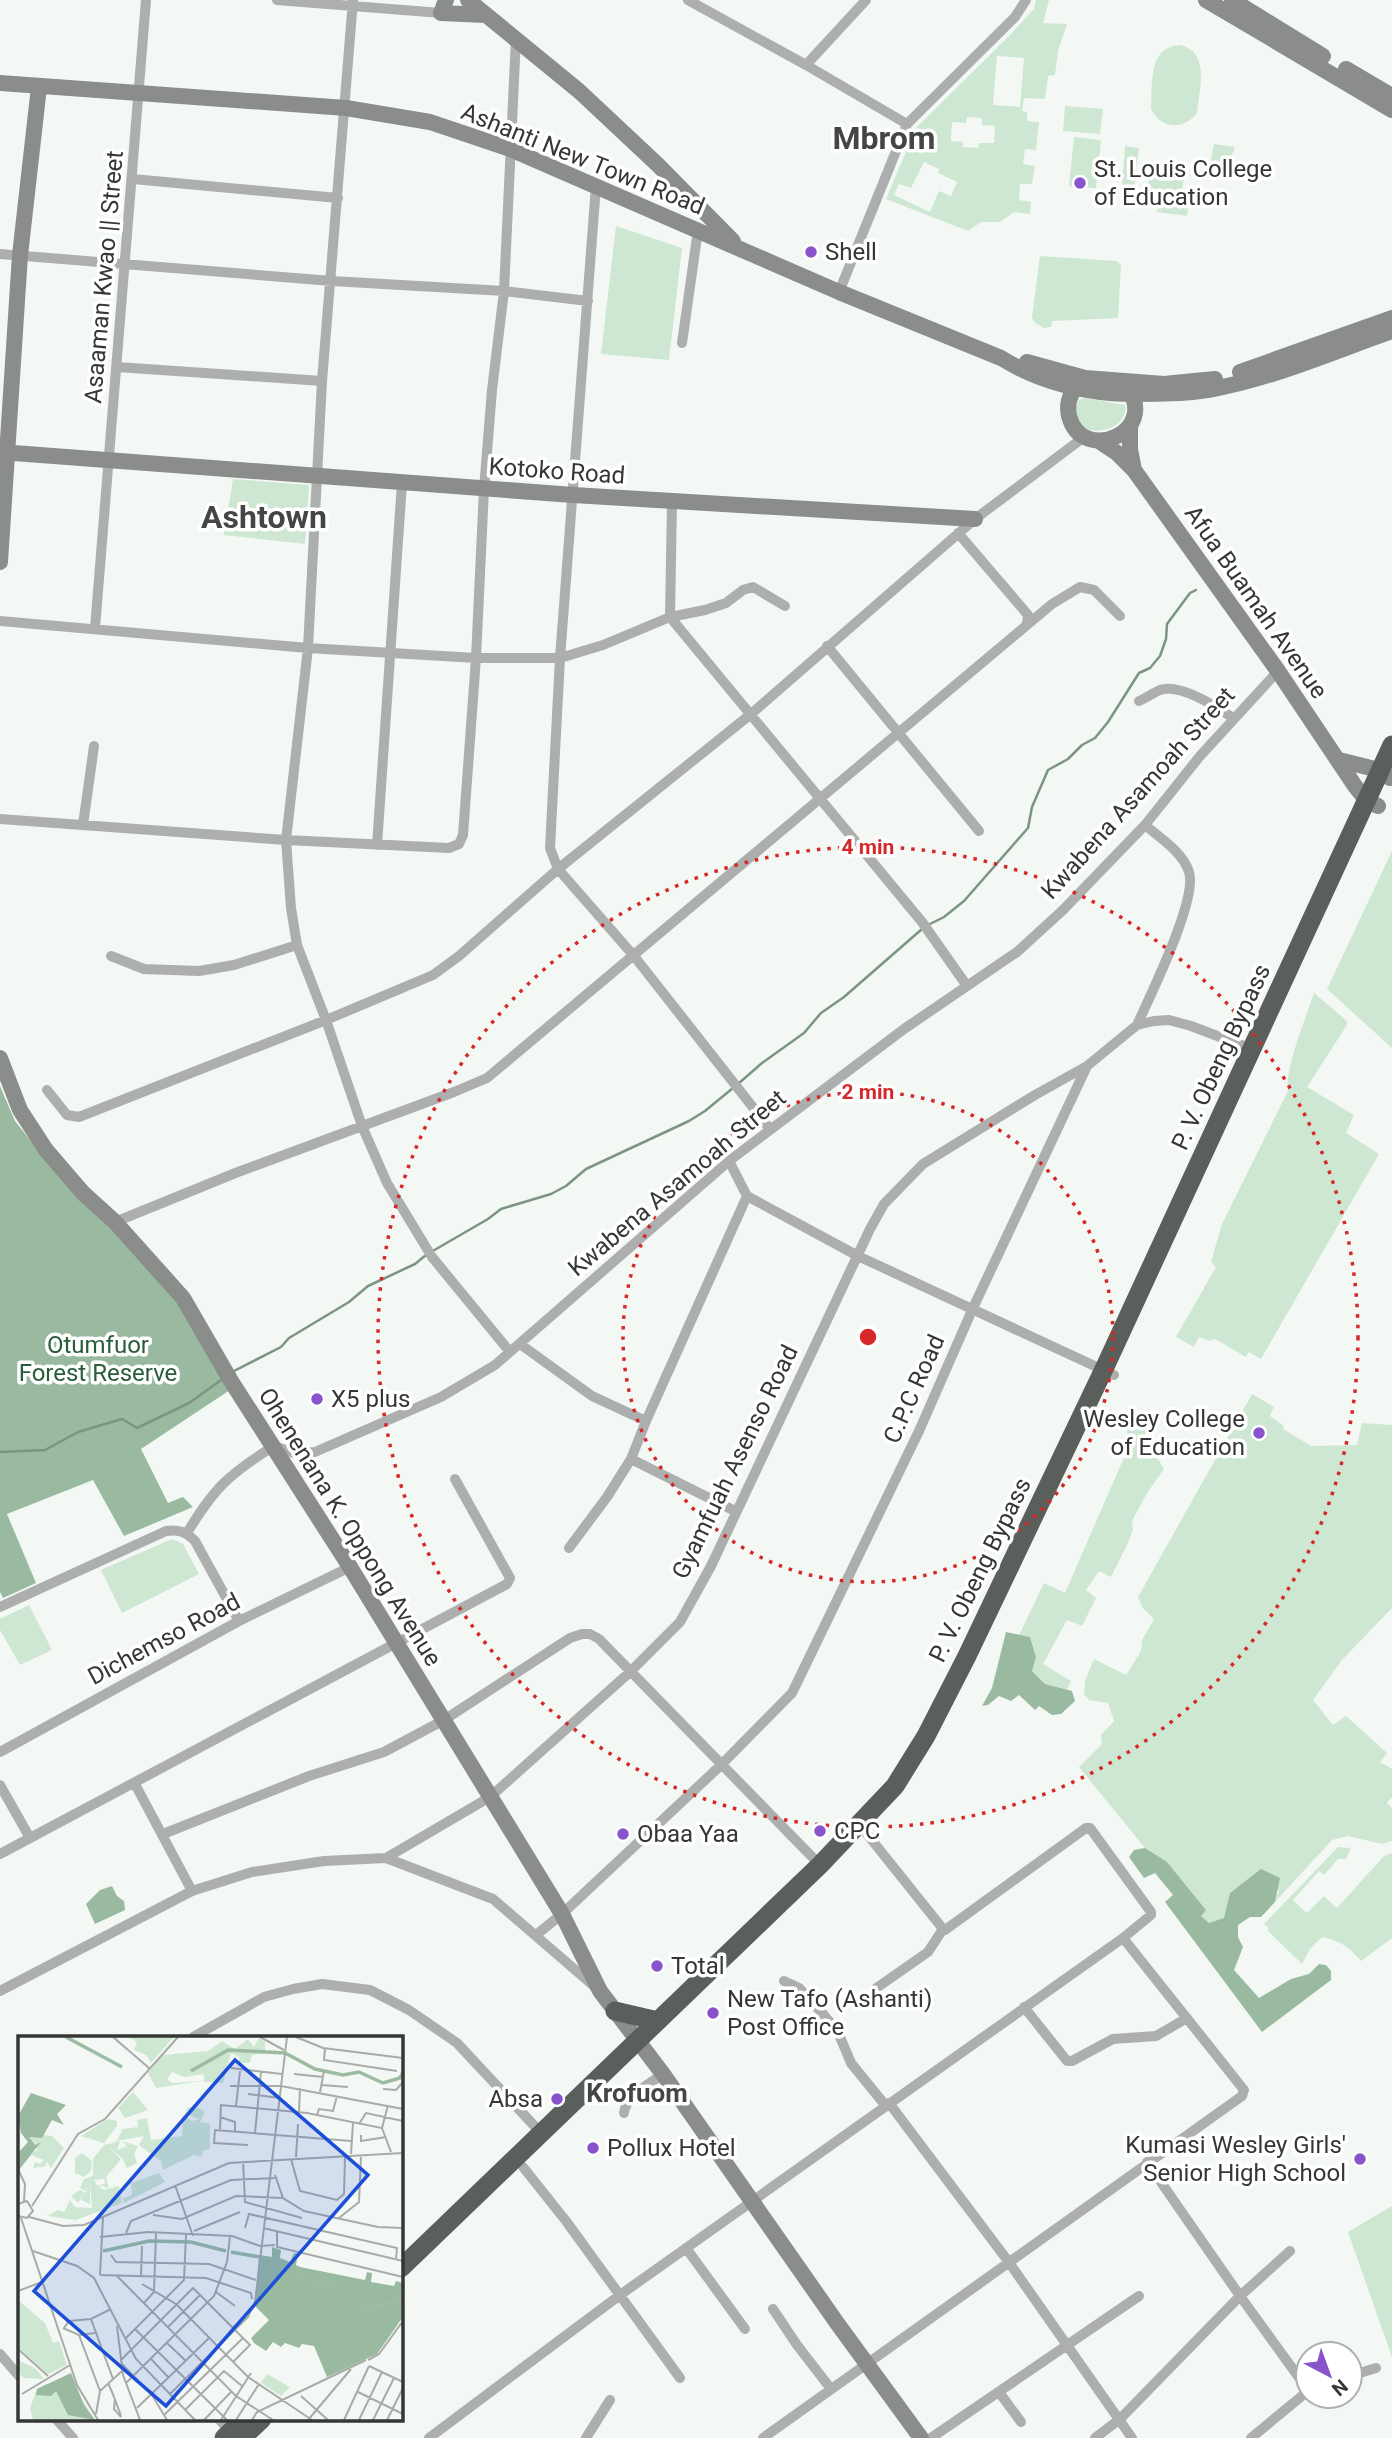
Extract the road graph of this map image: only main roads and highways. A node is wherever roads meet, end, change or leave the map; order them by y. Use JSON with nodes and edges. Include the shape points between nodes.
{"nodes":[{"id":1,"x":1392,"y":745,"type":"edge"},
{"id":2,"x":1387,"y":774,"type":"edge"},
{"id":3,"x":1109,"y":1372,"type":"junction"},
{"id":4,"x":615,"y":2011,"type":"road end"},
{"id":5,"x":658,"y":2021,"type":"junction"},
{"id":6,"x":642,"y":2046,"type":"junction"},
{"id":7,"x":402,"y":2267,"type":"edge"},
{"id":8,"x":402,"y":2283,"type":"edge"},
{"id":9,"x":259,"y":2420,"type":"edge"},
{"id":10,"x":232,"y":2429,"type":"edge"}],
"edges":[{"from":1,"to":2,"type":"highway","name":"P. V. Obeng Bypass"},
{"from":2,"to":3,"type":"highway","name":"P. V. Obeng Bypass"},
{"from":3,"to":5,"type":"highway","name":"P. V. Obeng Bypass","via":[[926,1736],[895,1786]]},
{"from":3,"to":6,"type":"highway","name":"P. V. Obeng Bypass","via":[[1043,1527],[914,1779],[867,1834]]},
{"from":4,"to":5,"type":"highway"},
{"from":5,"to":6,"type":"highway","name":"P. V. Obeng Bypass"},
{"from":6,"to":7,"type":"highway","name":"P. V. Obeng Bypass","via":[[541,2133]]},
{"from":6,"to":8,"type":"highway","name":"P. V. Obeng Bypass"},
{"from":9,"to":10,"type":"highway"}]}
